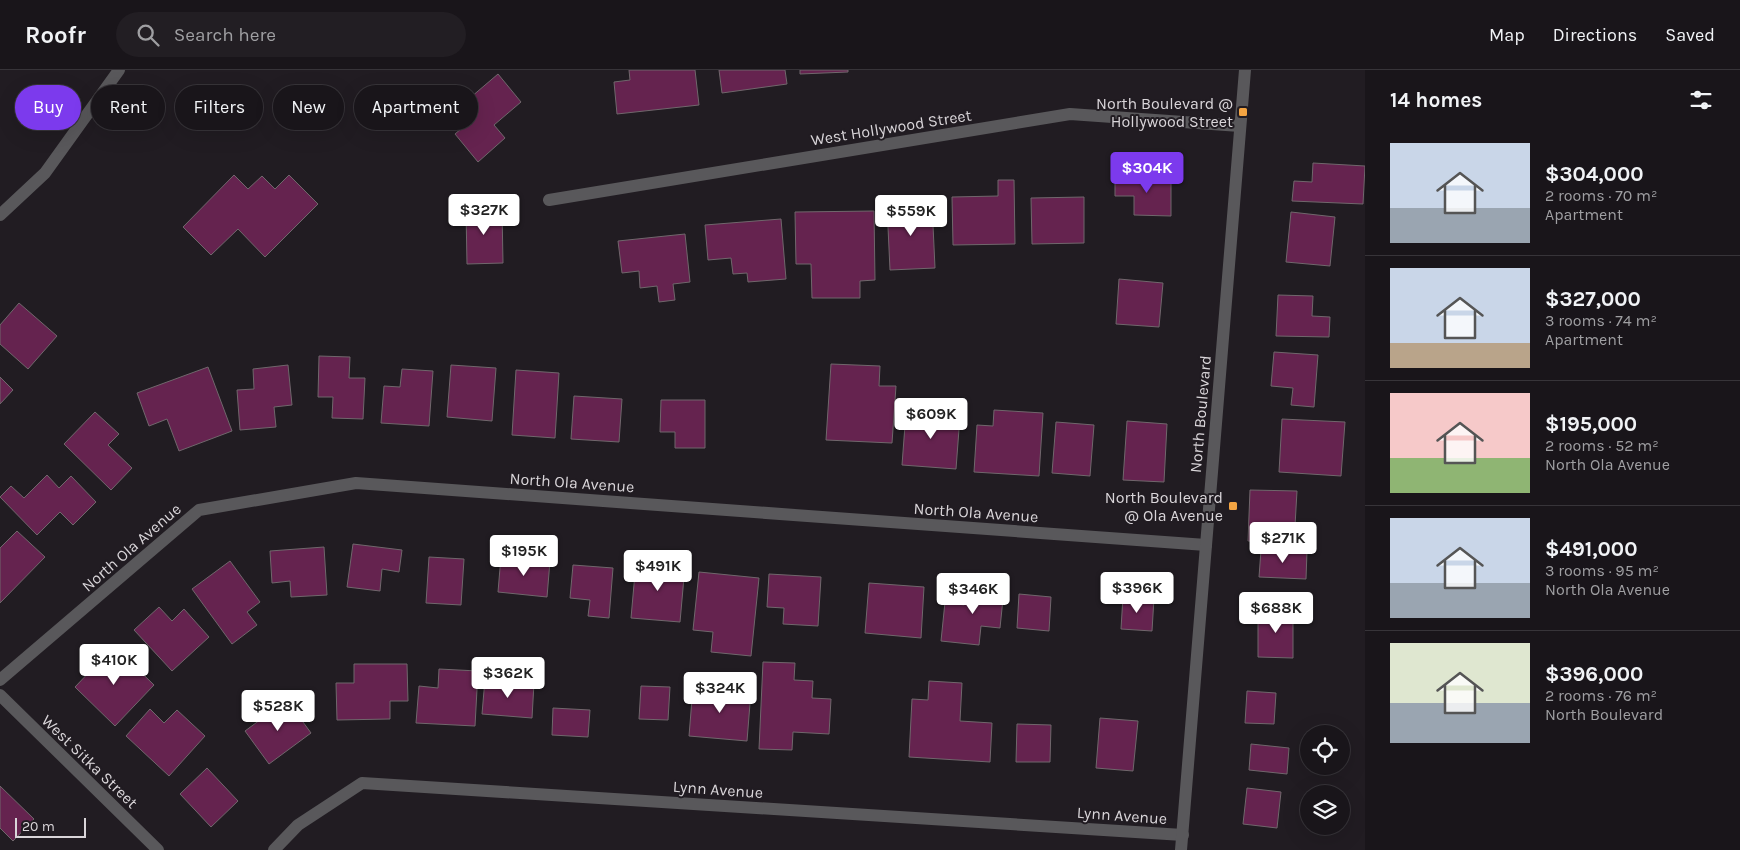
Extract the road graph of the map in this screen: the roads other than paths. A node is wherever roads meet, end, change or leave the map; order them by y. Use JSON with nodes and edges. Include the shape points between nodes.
{"nodes":[{"id":1,"x":119,"y":70,"type":"edge"},
{"id":2,"x":1245,"y":70,"type":"edge"},
{"id":3,"x":1240,"y":126,"type":"junction"},
{"id":4,"x":549,"y":200,"type":"dead end"},
{"id":5,"x":0,"y":215,"type":"edge"},
{"id":6,"x":1206,"y":545,"type":"junction"},
{"id":7,"x":0,"y":680,"type":"edge"},
{"id":8,"x":0,"y":695,"type":"edge"},
{"id":9,"x":1183,"y":835,"type":"junction"},
{"id":10,"x":158,"y":850,"type":"edge"},
{"id":11,"x":274,"y":850,"type":"edge"},
{"id":12,"x":1181,"y":850,"type":"edge"}],
"edges":[{"from":1,"to":5,"type":"street","via":[[44,173]]},
{"from":2,"to":3,"type":"street","name":"North Boulevard"},
{"from":3,"to":4,"type":"street","name":"West Hollywood Street","via":[[1070,114]]},
{"from":3,"to":6,"type":"street","name":"North Boulevard"},
{"from":6,"to":7,"type":"street","name":"North Ola Avenue","via":[[356,483],[199,510]]},
{"from":6,"to":9,"type":"street","name":"North Boulevard"},
{"from":8,"to":10,"type":"street","name":"West Sitka Street"},
{"from":9,"to":11,"type":"street","name":"Lynn Avenue","via":[[362,783],[298,825]]},
{"from":9,"to":12,"type":"street","name":"North Boulevard"}]}
